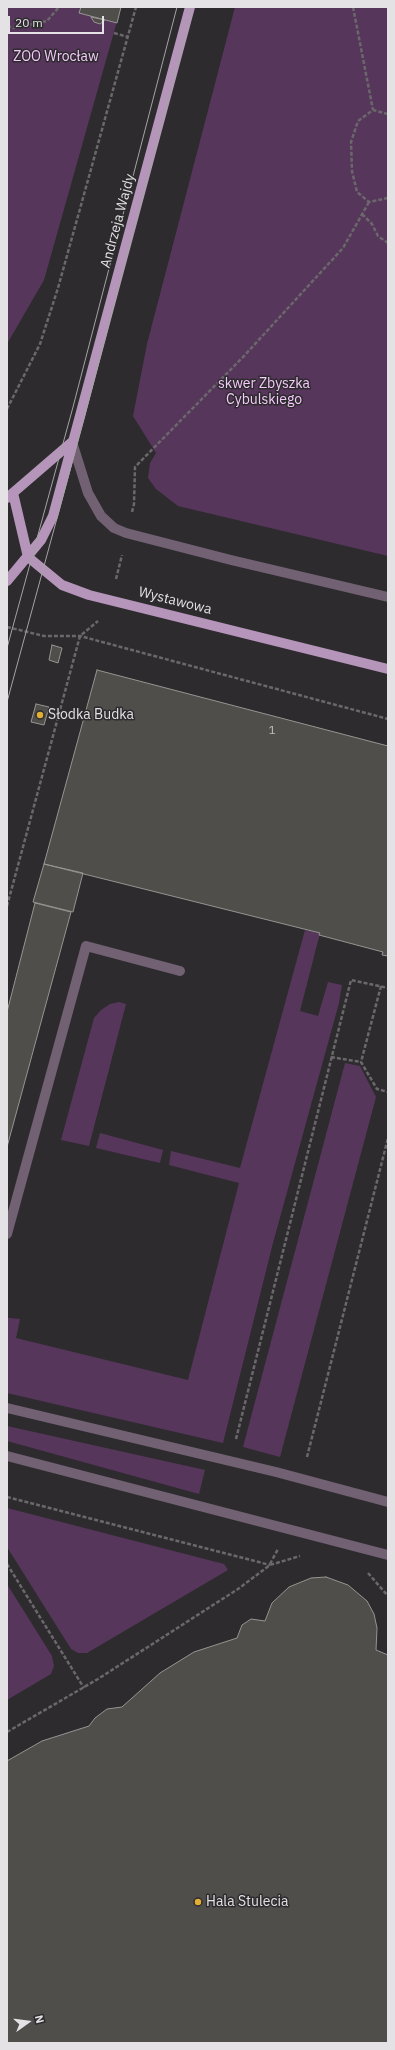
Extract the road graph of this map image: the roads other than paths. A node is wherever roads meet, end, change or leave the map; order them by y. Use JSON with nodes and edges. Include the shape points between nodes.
{"nodes":[{"id":1,"x":190,"y":7,"type":"edge"},
{"id":2,"x":72,"y":442,"type":"junction"},
{"id":3,"x":10,"y":496,"type":"edge"},
{"id":4,"x":28,"y":558,"type":"junction"},
{"id":5,"x":7,"y":581,"type":"edge"},
{"id":6,"x":388,"y":597,"type":"edge"},
{"id":7,"x":388,"y":669,"type":"edge"},
{"id":8,"x":180,"y":971,"type":"dead end"},
{"id":9,"x":7,"y":1234,"type":"edge"},
{"id":10,"x":7,"y":1408,"type":"edge"},
{"id":11,"x":7,"y":1456,"type":"edge"},
{"id":12,"x":388,"y":1502,"type":"edge"},
{"id":13,"x":388,"y":1555,"type":"edge"}],
"edges":[{"from":1,"to":2,"type":"main road","name":"Andrzeja Wajdy"},
{"from":2,"to":3,"type":"main road"},
{"from":2,"to":4,"type":"main road","name":"Andrzeja Wajdy","via":[[53,516]]},
{"from":2,"to":6,"type":"street","via":[[88,493],[101,516],[114,528],[231,560]]},
{"from":3,"to":4,"type":"main road"},
{"from":4,"to":5,"type":"main road","name":"Andrzeja Wajdy"},
{"from":4,"to":7,"type":"main road","name":"Wystawowa","via":[[62,585],[89,595]]},
{"from":8,"to":9,"type":"street","via":[[86,946]]},
{"from":10,"to":12,"type":"street","via":[[231,1461]]},
{"from":11,"to":13,"type":"street"}]}
